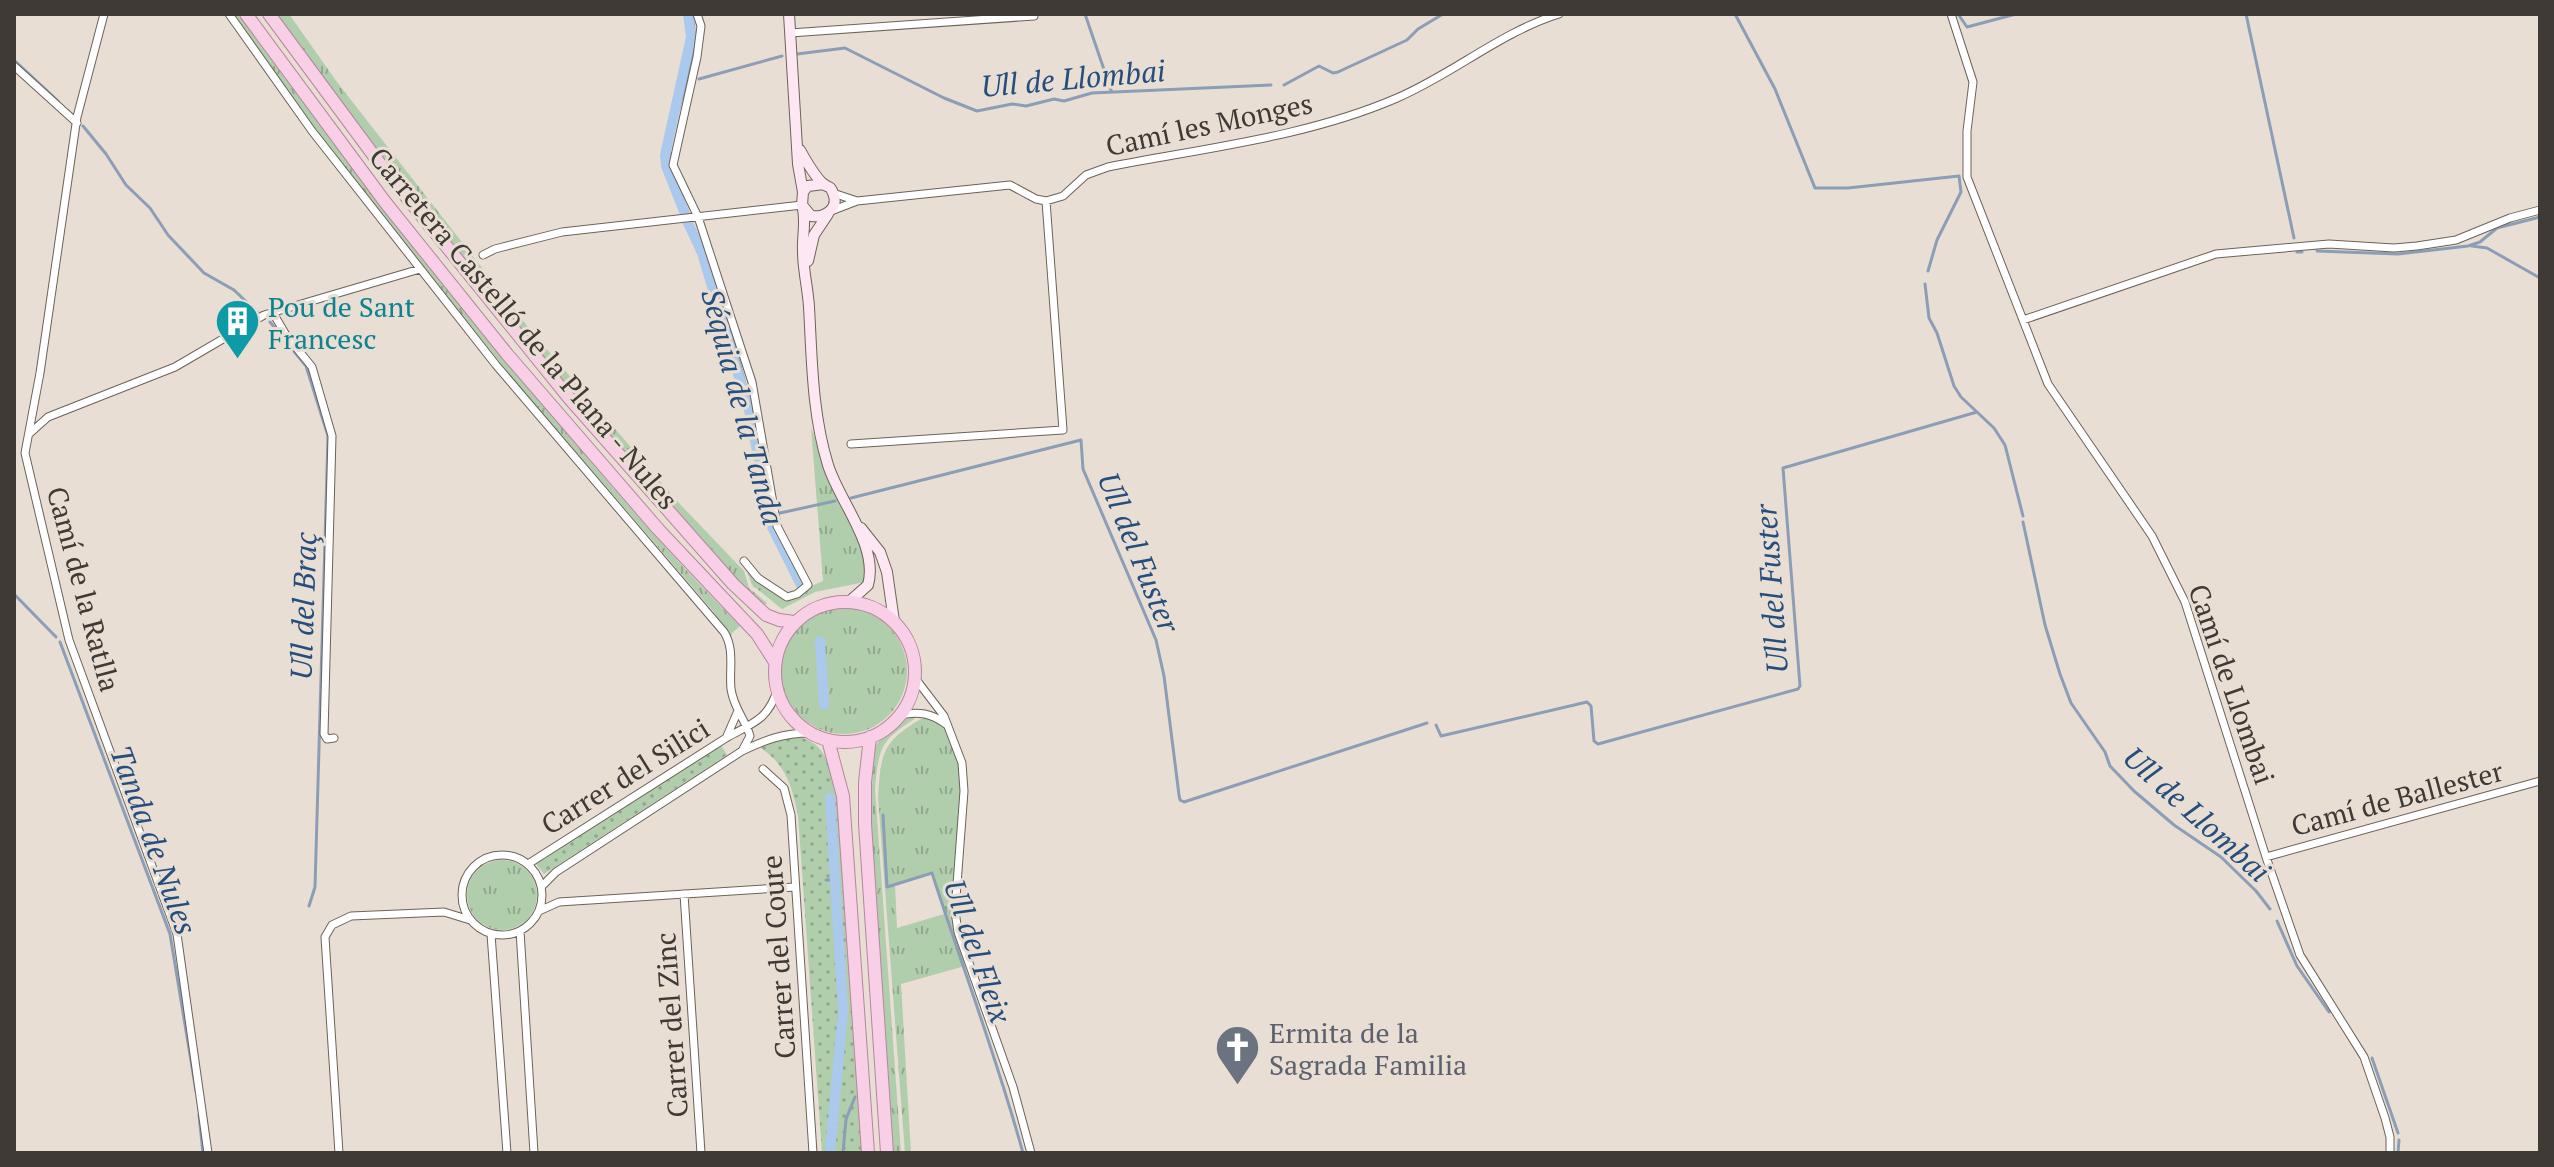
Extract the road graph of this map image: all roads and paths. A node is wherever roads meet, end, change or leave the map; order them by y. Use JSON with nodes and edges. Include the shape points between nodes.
{"nodes":[{"id":1,"x":104,"y":14,"type":"edge"},
{"id":2,"x":229,"y":14,"type":"edge"},
{"id":3,"x":246,"y":14,"type":"edge"},
{"id":4,"x":269,"y":14,"type":"edge"},
{"id":5,"x":697,"y":14,"type":"edge"},
{"id":6,"x":789,"y":14,"type":"edge"},
{"id":7,"x":1559,"y":14,"type":"edge"},
{"id":8,"x":1951,"y":14,"type":"edge"},
{"id":9,"x":1034,"y":15,"type":"edge"},
{"id":10,"x":790,"y":33,"type":"junction"},
{"id":11,"x":14,"y":66,"type":"edge"},
{"id":12,"x":77,"y":123,"type":"junction"},
{"id":13,"x":797,"y":145,"type":"junction"},
{"id":14,"x":824,"y":184,"type":"junction"},
{"id":15,"x":833,"y":193,"type":"junction"},
{"id":16,"x":802,"y":201,"type":"junction"},
{"id":17,"x":857,"y":201,"type":"junction"},
{"id":18,"x":1046,"y":201,"type":"junction"},
{"id":19,"x":2540,"y":210,"type":"edge"},
{"id":20,"x":830,"y":212,"type":"junction"},
{"id":21,"x":698,"y":217,"type":"junction"},
{"id":22,"x":483,"y":255,"type":"dead end"},
{"id":23,"x":420,"y":269,"type":"junction"},
{"id":24,"x":807,"y":275,"type":"junction"},
{"id":25,"x":273,"y":313,"type":"junction"},
{"id":26,"x":2023,"y":320,"type":"junction"},
{"id":27,"x":27,"y":436,"type":"junction"},
{"id":28,"x":851,"y":444,"type":"dead end"},
{"id":29,"x":25,"y":453,"type":"junction"},
{"id":30,"x":14,"y":458,"type":"edge"},
{"id":31,"x":855,"y":520,"type":"junction"},
{"id":32,"x":744,"y":561,"type":"dead end"},
{"id":33,"x":850,"y":601,"type":"junction"},
{"id":34,"x":894,"y":621,"type":"junction"},
{"id":35,"x":794,"y":622,"type":"junction"},
{"id":36,"x":775,"y":662,"type":"junction"},
{"id":37,"x":915,"y":678,"type":"junction"},
{"id":38,"x":777,"y":691,"type":"junction"},
{"id":39,"x":737,"y":713,"type":"junction"},
{"id":40,"x":900,"y":715,"type":"junction"},
{"id":41,"x":747,"y":726,"type":"junction"},
{"id":42,"x":948,"y":726,"type":"junction"},
{"id":43,"x":810,"y":733,"type":"junction"},
{"id":44,"x":870,"y":737,"type":"junction"},
{"id":45,"x":334,"y":738,"type":"dead end"},
{"id":46,"x":726,"y":738,"type":"junction"},
{"id":47,"x":828,"y":740,"type":"junction"},
{"id":48,"x":742,"y":751,"type":"junction"},
{"id":49,"x":763,"y":769,"type":"dead end"},
{"id":50,"x":2540,"y":781,"type":"edge"},
{"id":51,"x":2266,"y":857,"type":"junction"},
{"id":52,"x":528,"y":864,"type":"junction"},
{"id":53,"x":795,"y":887,"type":"junction"},
{"id":54,"x":542,"y":890,"type":"junction"},
{"id":55,"x":684,"y":894,"type":"junction"},
{"id":56,"x":462,"y":899,"type":"junction"},
{"id":57,"x":559,"y":902,"type":"junction"},
{"id":58,"x":539,"y":911,"type":"junction"},
{"id":59,"x":444,"y":912,"type":"junction"},
{"id":60,"x":470,"y":920,"type":"junction"},
{"id":61,"x":520,"y":931,"type":"junction"},
{"id":62,"x":491,"y":934,"type":"junction"},
{"id":63,"x":208,"y":1153,"type":"edge"},
{"id":64,"x":339,"y":1153,"type":"edge"},
{"id":65,"x":507,"y":1153,"type":"edge"},
{"id":66,"x":534,"y":1153,"type":"edge"},
{"id":67,"x":701,"y":1153,"type":"edge"},
{"id":68,"x":813,"y":1153,"type":"edge"},
{"id":69,"x":868,"y":1153,"type":"edge"},
{"id":70,"x":887,"y":1153,"type":"edge"},
{"id":71,"x":1031,"y":1153,"type":"edge"},
{"id":72,"x":2390,"y":1153,"type":"edge"}],
"edges":[{"from":1,"to":12,"type":"street","name":"Camí de la Ratlla"},
{"from":2,"to":23,"type":"street"},
{"from":3,"to":36,"type":"main road","name":"Carretera Castelló de la Plana - Nules","via":[[499,344],[658,529],[757,634]]},
{"from":4,"to":35,"type":"main road","name":"Carretera Castelló de la Plana - Nules","via":[[380,164],[589,421],[733,584],[766,615]]},
{"from":5,"to":21,"type":"street","via":[[697,57],[673,165]]},
{"from":6,"to":10,"type":"main road"},
{"from":7,"to":18,"type":"street","name":"Camí les Monges","via":[[1534,22],[1450,72],[1357,113],[1108,167]]},
{"from":8,"to":26,"type":"street","name":"Camí de Llombai","via":[[1973,82],[1967,177]]},
{"from":9,"to":10,"type":"street"},
{"from":10,"to":13,"type":"main road"},
{"from":11,"to":12,"type":"street"},
{"from":12,"to":27,"type":"street","name":"Camí de la Ratlla"},
{"from":13,"to":14,"type":"main road"},
{"from":13,"to":16,"type":"main road"},
{"from":14,"to":15,"type":"main road"},
{"from":14,"to":16,"type":"main road","via":[[808,186]]},
{"from":15,"to":17,"type":"street"},
{"from":15,"to":20,"type":"main road"},
{"from":16,"to":20,"type":"main road","via":[[811,216]]},
{"from":16,"to":21,"type":"street"},
{"from":16,"to":24,"type":"main road"},
{"from":17,"to":18,"type":"street","via":[[1010,185]]},
{"from":17,"to":20,"type":"street"},
{"from":18,"to":28,"type":"street","via":[[1063,430]]},
{"from":19,"to":26,"type":"street","via":[[2456,240],[2417,246],[2329,244],[2216,254]]},
{"from":20,"to":24,"type":"main road","via":[[814,235]]},
{"from":21,"to":22,"type":"street","via":[[562,232]]},
{"from":21,"to":32,"type":"street","via":[[752,382],[777,526],[808,585],[787,597],[758,578]]},
{"from":23,"to":25,"type":"street"},
{"from":23,"to":39,"type":"street","via":[[724,632]]},
{"from":24,"to":31,"type":"main road","via":[[820,435],[829,469]]},
{"from":25,"to":27,"type":"street","via":[[175,367],[48,417]]},
{"from":25,"to":45,"type":"street","via":[[312,367],[332,436],[324,734]]},
{"from":26,"to":51,"type":"street","name":"Camí de Llombai","via":[[2048,384],[2152,536],[2185,602]]},
{"from":27,"to":29,"type":"street","name":"Camí de la Ratlla"},
{"from":29,"to":30,"type":"street"},
{"from":29,"to":63,"type":"street","name":"Camí de la Ratlla","via":[[69,640],[177,934]]},
{"from":31,"to":33,"type":"main road","via":[[870,569],[868,585]]},
{"from":31,"to":34,"type":"main road","via":[[880,552]]},
{"from":33,"to":34,"type":"main road"},
{"from":33,"to":35,"type":"main road","via":[[816,607]]},
{"from":34,"to":37,"type":"main road","via":[[911,647]]},
{"from":35,"to":36,"type":"main road"},
{"from":36,"to":38,"type":"main road"},
{"from":37,"to":40,"type":"main road"},
{"from":37,"to":42,"type":"street"},
{"from":38,"to":41,"type":"street","name":"Carrer del Silici","via":[[765,715]]},
{"from":38,"to":43,"type":"main road","via":[[789,715]]},
{"from":39,"to":41,"type":"street"},
{"from":39,"to":46,"type":"street"},
{"from":40,"to":42,"type":"street","via":[[924,713]]},
{"from":40,"to":44,"type":"main road"},
{"from":41,"to":46,"type":"street","name":"Carrer del Silici"},
{"from":41,"to":48,"type":"street","name":"Carrer del Silici","via":[[750,736]]},
{"from":42,"to":71,"type":"street","via":[[962,763],[964,791],[956,882],[958,932]]},
{"from":43,"to":47,"type":"main road"},
{"from":43,"to":48,"type":"street","name":"Carrer del Silici","via":[[770,737]]},
{"from":44,"to":47,"type":"main road"},
{"from":44,"to":70,"type":"main road","via":[[865,824]]},
{"from":46,"to":52,"type":"street","name":"Carrer del Silici"},
{"from":47,"to":69,"type":"main road","via":[[843,796]]},
{"from":48,"to":54,"type":"street","name":"Carrer del Silici","via":[[556,872]]},
{"from":49,"to":53,"type":"street","name":"Carrer del Coure","via":[[784,788]]},
{"from":50,"to":51,"type":"street","name":"Camí de Ballester"},
{"from":51,"to":72,"type":"street","name":"Camí de Llombai","via":[[2300,955],[2364,1057],[2385,1118]]},
{"from":52,"to":54,"type":"street"},
{"from":52,"to":56,"type":"street","via":[[516,857],[489,857],[468,874]]},
{"from":53,"to":55,"type":"street"},
{"from":53,"to":68,"type":"street","name":"Carrer del Coure"},
{"from":54,"to":57,"type":"street"},
{"from":54,"to":58,"type":"street"},
{"from":55,"to":57,"type":"street"},
{"from":55,"to":67,"type":"street","name":"Carrer del Zinc"},
{"from":56,"to":59,"type":"street"},
{"from":56,"to":60,"type":"street"},
{"from":57,"to":58,"type":"street"},
{"from":58,"to":61,"type":"street"},
{"from":59,"to":60,"type":"street"},
{"from":59,"to":64,"type":"street","via":[[351,916],[332,925],[325,937]]},
{"from":60,"to":62,"type":"street"},
{"from":61,"to":62,"type":"street"},
{"from":61,"to":66,"type":"street"},
{"from":62,"to":65,"type":"street"}]}
